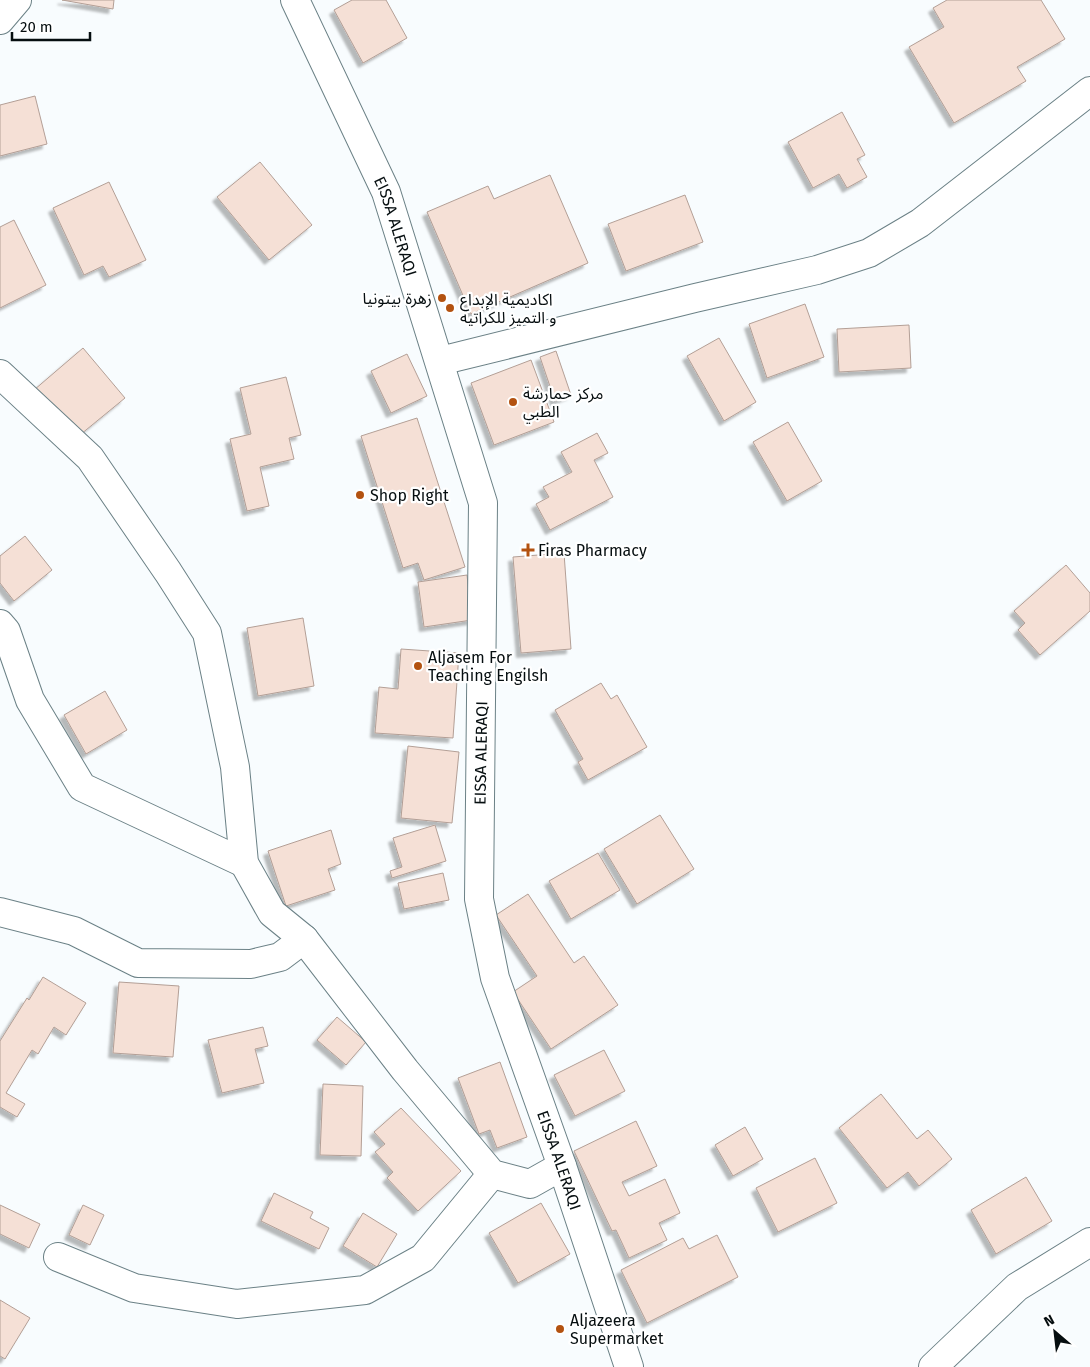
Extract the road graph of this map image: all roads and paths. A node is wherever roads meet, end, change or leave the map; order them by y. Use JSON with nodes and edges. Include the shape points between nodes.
{"nodes":[{"id":1,"x":17,"y":0,"type":"edge"},
{"id":2,"x":295,"y":0,"type":"edge"},
{"id":3,"x":0,"y":20,"type":"edge"},
{"id":4,"x":1090,"y":91,"type":"edge"},
{"id":5,"x":440,"y":361,"type":"junction"},
{"id":6,"x":0,"y":374,"type":"edge"},
{"id":7,"x":0,"y":624,"type":"edge"},
{"id":8,"x":244,"y":863,"type":"junction"},
{"id":9,"x":0,"y":912,"type":"edge"},
{"id":10,"x":304,"y":940,"type":"junction"},
{"id":11,"x":562,"y":1166,"type":"junction"},
{"id":12,"x":492,"y":1174,"type":"junction"},
{"id":13,"x":1090,"y":1242,"type":"edge"},
{"id":14,"x":58,"y":1257,"type":"dead end"},
{"id":15,"x":629,"y":1367,"type":"edge"},
{"id":16,"x":933,"y":1367,"type":"edge"}],
"edges":[{"from":1,"to":3,"type":"street"},
{"from":2,"to":5,"type":"street","name":"EISSA ALERAQI","via":[[386,192]]},
{"from":4,"to":5,"type":"street","via":[[920,223],[869,254],[817,270]]},
{"from":5,"to":11,"type":"street","name":"EISSA ALERAQI","via":[[484,503],[479,899],[495,978]]},
{"from":6,"to":8,"type":"street","via":[[90,458],[207,633],[234,767]]},
{"from":7,"to":8,"type":"street","via":[[6,631],[30,700],[82,787]]},
{"from":8,"to":10,"type":"street","via":[[272,913]]},
{"from":9,"to":10,"type":"street","via":[[74,931],[138,963],[251,964],[280,957]]},
{"from":10,"to":12,"type":"street","via":[[405,1070]]},
{"from":11,"to":12,"type":"street","via":[[530,1184]]},
{"from":11,"to":15,"type":"street","name":"EISSA ALERAQI"},
{"from":12,"to":14,"type":"street","via":[[422,1258],[365,1290],[237,1304],[134,1288]]},
{"from":13,"to":16,"type":"street","via":[[1017,1287]]}]}
